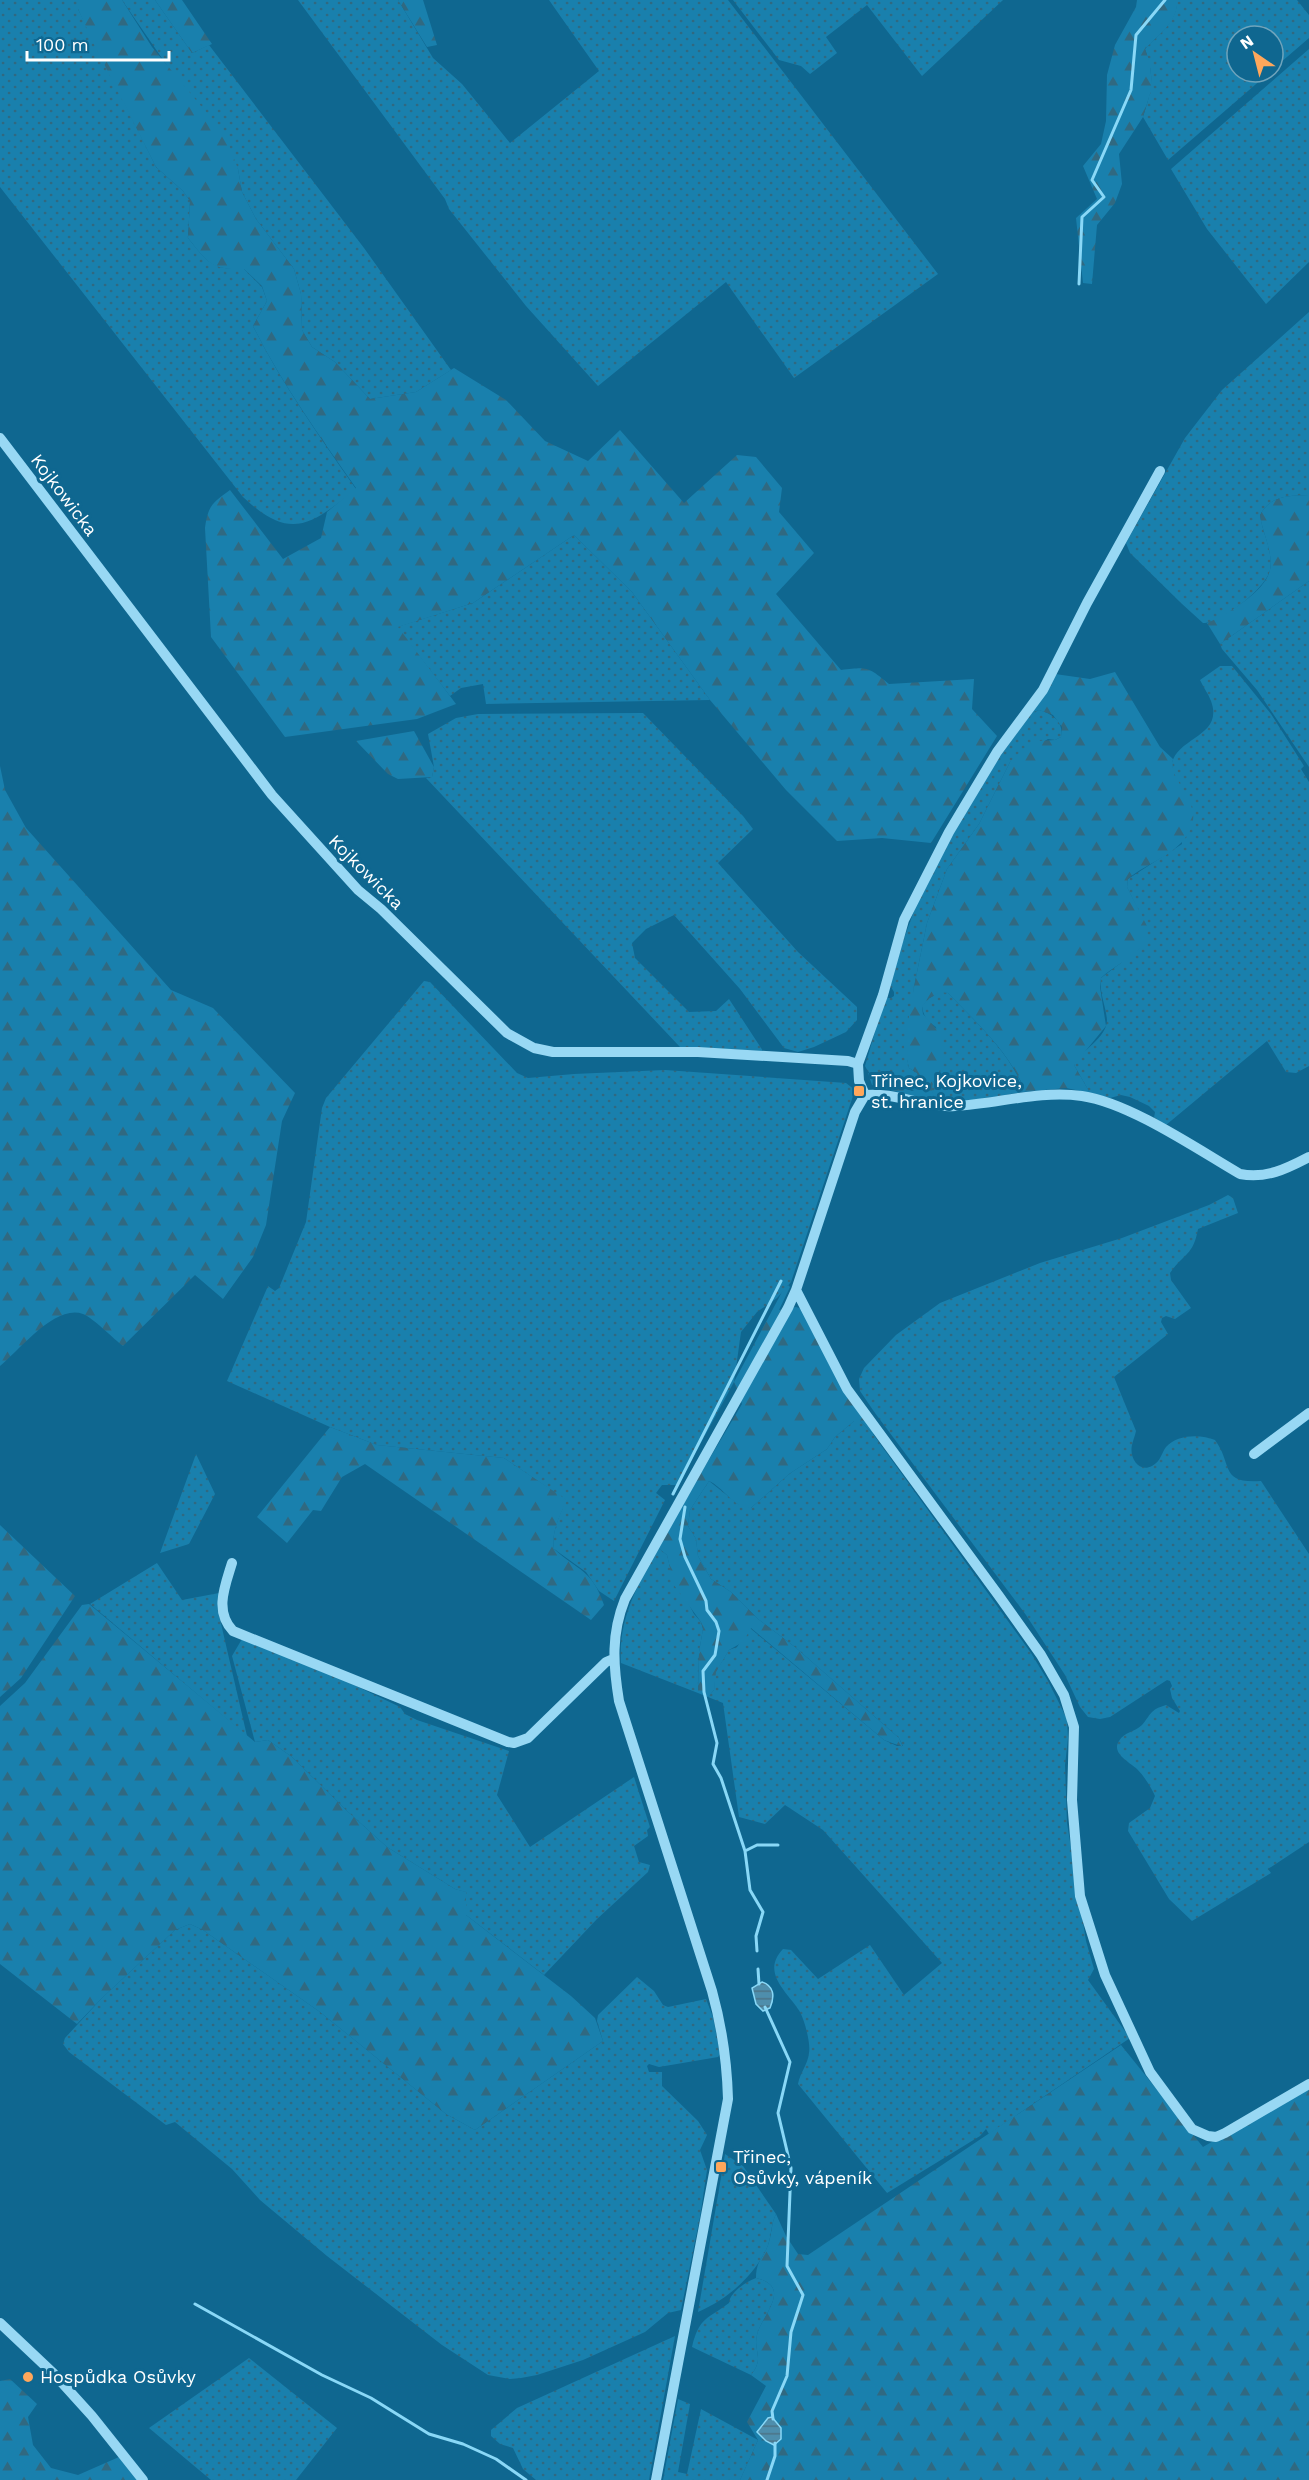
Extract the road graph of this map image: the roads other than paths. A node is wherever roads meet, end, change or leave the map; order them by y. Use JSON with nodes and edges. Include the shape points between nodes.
{"nodes":[{"id":1,"x":0,"y":438,"type":"edge"},
{"id":2,"x":1160,"y":471,"type":"dead end"},
{"id":3,"x":858,"y":1064,"type":"junction"},
{"id":4,"x":865,"y":1095,"type":"junction"},
{"id":5,"x":1309,"y":1157,"type":"edge"},
{"id":6,"x":796,"y":1290,"type":"junction"},
{"id":7,"x":1309,"y":1413,"type":"edge"},
{"id":8,"x":1254,"y":1454,"type":"dead end"},
{"id":9,"x":232,"y":1563,"type":"dead end"},
{"id":10,"x":613,"y":1659,"type":"junction"},
{"id":11,"x":1309,"y":2084,"type":"edge"},
{"id":12,"x":0,"y":2323,"type":"edge"},
{"id":13,"x":143,"y":2480,"type":"edge"},
{"id":14,"x":656,"y":2480,"type":"edge"}],
"edges":[{"from":1,"to":3,"type":"street","name":"Kojkowicka","via":[[272,795],[358,890],[507,1033],[534,1048],[553,1052],[699,1052]]},
{"from":2,"to":3,"type":"street","via":[[1043,690],[997,752],[949,832],[909,910]]},
{"from":3,"to":4,"type":"street"},
{"from":4,"to":5,"type":"street","via":[[953,1106],[1080,1096],[1107,1101],[1240,1174],[1261,1176]]},
{"from":4,"to":6,"type":"street","via":[[855,1112]]},
{"from":6,"to":10,"type":"street","via":[[625,1599],[615,1632]]},
{"from":6,"to":11,"type":"street","via":[[847,1389],[1005,1604],[1064,1695],[1074,1727],[1072,1800],[1080,1896],[1105,1975],[1150,2072],[1192,2129],[1216,2137]]},
{"from":7,"to":8,"type":"street"},
{"from":9,"to":10,"type":"street","via":[[222,1599],[225,1619],[233,1631],[508,1742],[528,1738]]},
{"from":10,"to":14,"type":"street","via":[[620,1701],[712,1991],[727,2061],[728,2099]]},
{"from":12,"to":13,"type":"street","via":[[54,2374]]}]}
